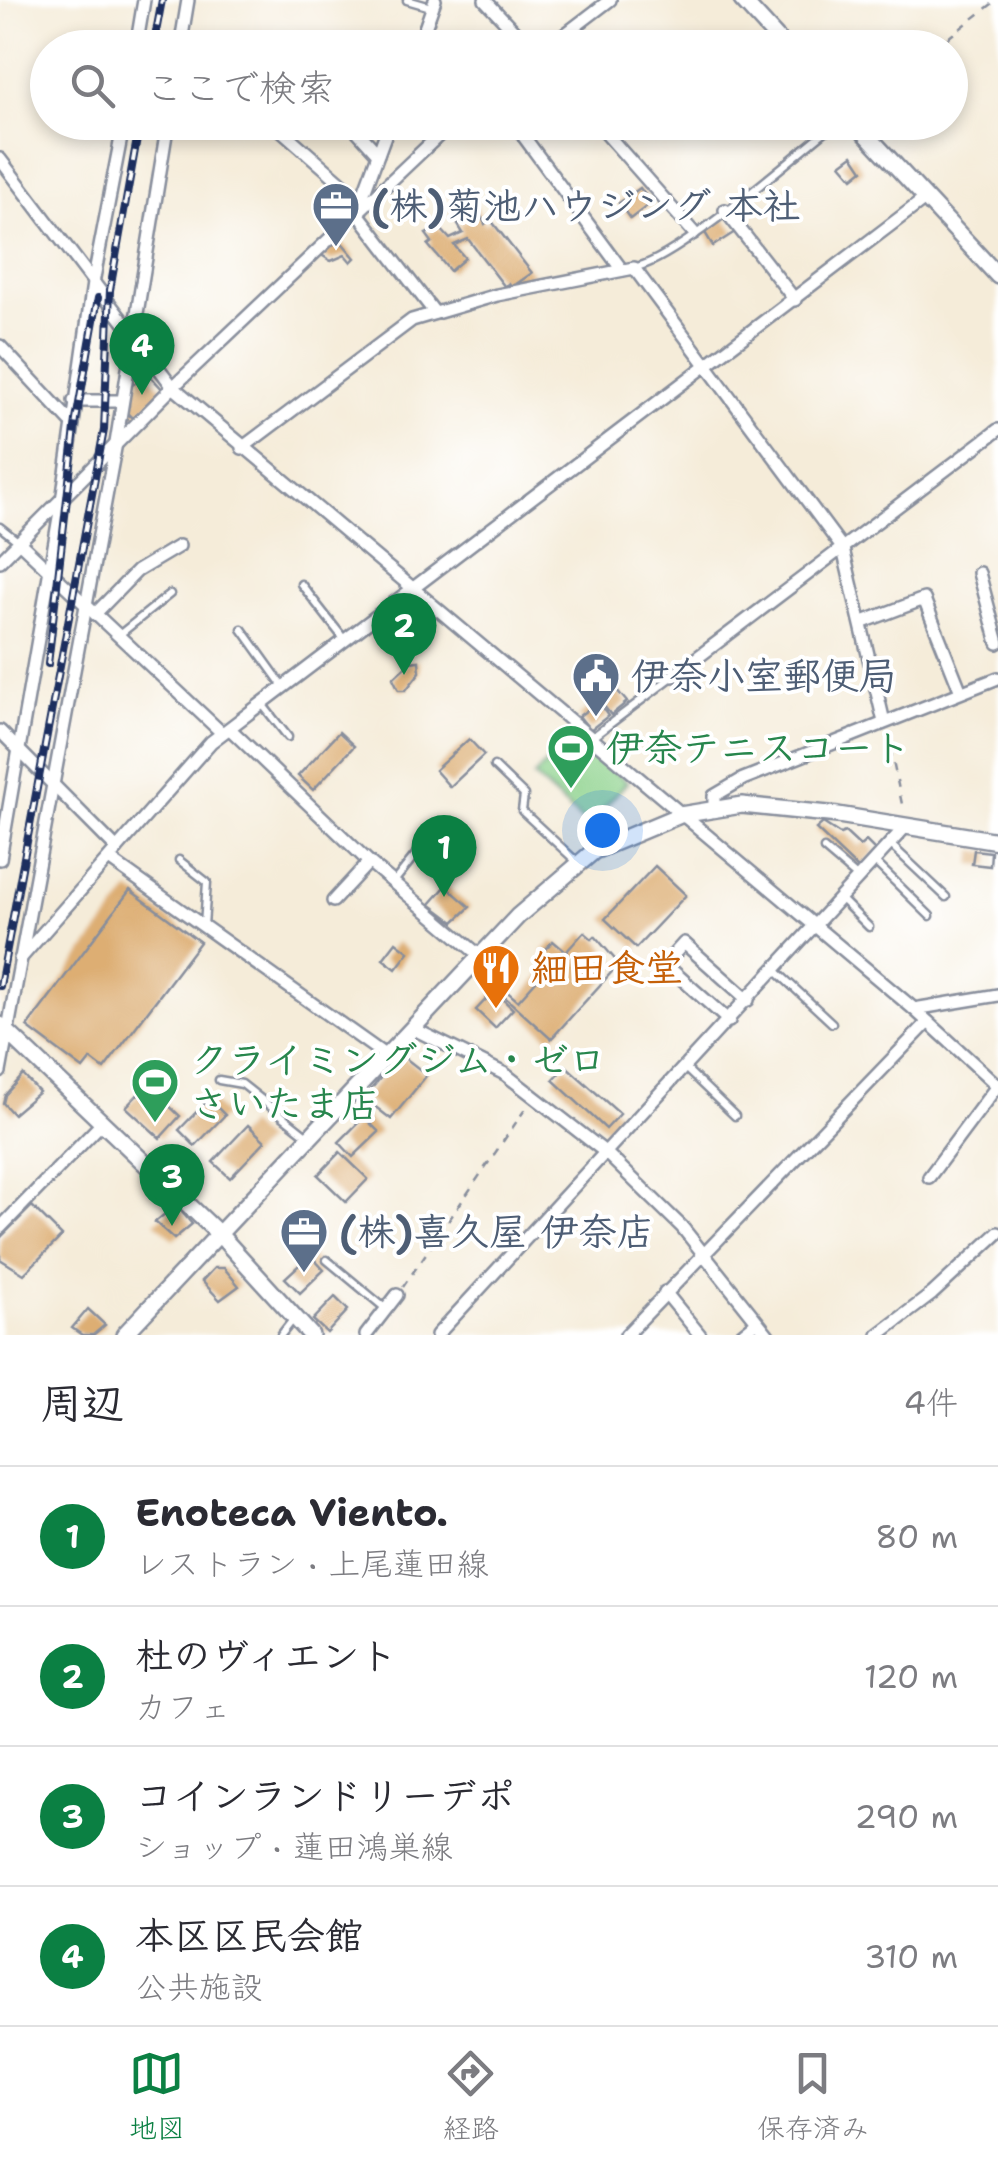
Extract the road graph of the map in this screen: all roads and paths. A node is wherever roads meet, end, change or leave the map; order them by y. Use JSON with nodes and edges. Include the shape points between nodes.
{"nodes":[{"id":1,"x":144,"y":0,"type":"edge"},
{"id":2,"x":188,"y":0,"type":"edge"},
{"id":3,"x":407,"y":0,"type":"edge"},
{"id":4,"x":485,"y":0,"type":"edge"},
{"id":5,"x":610,"y":0,"type":"edge"},
{"id":6,"x":742,"y":0,"type":"edge"},
{"id":7,"x":998,"y":0,"type":"edge"},
{"id":8,"x":434,"y":4,"type":"edge"},
{"id":9,"x":139,"y":30,"type":"edge"},
{"id":10,"x":183,"y":30,"type":"edge"},
{"id":11,"x":425,"y":30,"type":"edge"},
{"id":12,"x":513,"y":30,"type":"edge"},
{"id":13,"x":571,"y":30,"type":"edge"},
{"id":14,"x":770,"y":30,"type":"edge"},
{"id":15,"x":958,"y":30,"type":"edge"},
{"id":16,"x":121,"y":140,"type":"edge"},
{"id":17,"x":165,"y":140,"type":"edge"},
{"id":18,"x":291,"y":140,"type":"edge"},
{"id":19,"x":365,"y":140,"type":"edge"},
{"id":20,"x":383,"y":140,"type":"edge"},
{"id":21,"x":432,"y":140,"type":"edge"},
{"id":22,"x":526,"y":140,"type":"edge"},
{"id":23,"x":612,"y":140,"type":"edge"},
{"id":24,"x":814,"y":140,"type":"edge"},
{"id":25,"x":872,"y":140,"type":"edge"},
{"id":26,"x":378,"y":154,"type":"junction"},
{"id":27,"x":0,"y":158,"type":"edge"},
{"id":28,"x":926,"y":198,"type":"junction"},
{"id":29,"x":359,"y":206,"type":"junction"},
{"id":30,"x":725,"y":210,"type":"junction"},
{"id":31,"x":694,"y":233,"type":"junction"},
{"id":32,"x":628,"y":269,"type":"junction"},
{"id":33,"x":998,"y":276,"type":"edge"},
{"id":34,"x":94,"y":282,"type":"junction"},
{"id":35,"x":795,"y":300,"type":"junction"},
{"id":36,"x":435,"y":313,"type":"junction"},
{"id":37,"x":132,"y":337,"type":"junction"},
{"id":38,"x":0,"y":346,"type":"edge"},
{"id":39,"x":707,"y":366,"type":"junction"},
{"id":40,"x":173,"y":387,"type":"junction"},
{"id":41,"x":74,"y":401,"type":"junction"},
{"id":42,"x":121,"y":402,"type":"junction"},
{"id":43,"x":70,"y":421,"type":"junction"},
{"id":44,"x":998,"y":430,"type":"edge"},
{"id":45,"x":116,"y":443,"type":"junction"},
{"id":46,"x":242,"y":448,"type":"junction"},
{"id":47,"x":63,"y":494,"type":"junction"},
{"id":48,"x":0,"y":527,"type":"edge"},
{"id":49,"x":20,"y":543,"type":"junction"},
{"id":50,"x":179,"y":546,"type":"dead end"},
{"id":51,"x":843,"y":549,"type":"junction"},
{"id":52,"x":0,"y":561,"type":"edge"},
{"id":53,"x":50,"y":570,"type":"junction"},
{"id":54,"x":979,"y":573,"type":"dead end"},
{"id":55,"x":301,"y":584,"type":"dead end"},
{"id":56,"x":411,"y":587,"type":"junction"},
{"id":57,"x":170,"y":594,"type":"dead end"},
{"id":58,"x":91,"y":610,"type":"junction"},
{"id":59,"x":863,"y":622,"type":"junction"},
{"id":60,"x":242,"y":629,"type":"dead end"},
{"id":61,"x":118,"y":636,"type":"junction"},
{"id":62,"x":344,"y":639,"type":"junction"},
{"id":63,"x":998,"y":643,"type":"edge"},
{"id":64,"x":673,"y":676,"type":"joint"},
{"id":65,"x":998,"y":678,"type":"edge"},
{"id":66,"x":284,"y":688,"type":"junction"},
{"id":67,"x":960,"y":692,"type":"junction"},
{"id":68,"x":262,"y":703,"type":"junction"},
{"id":69,"x":884,"y":722,"type":"junction"},
{"id":70,"x":226,"y":730,"type":"junction"},
{"id":71,"x":0,"y":731,"type":"edge"},
{"id":72,"x":288,"y":737,"type":"dead end"},
{"id":73,"x":590,"y":740,"type":"junction"},
{"id":74,"x":19,"y":750,"type":"junction"},
{"id":75,"x":494,"y":766,"type":"dead end"},
{"id":76,"x":52,"y":784,"type":"junction"},
{"id":77,"x":714,"y":808,"type":"junction"},
{"id":78,"x":680,"y":815,"type":"junction"},
{"id":79,"x":907,"y":825,"type":"junction"},
{"id":80,"x":431,"y":835,"type":"dead end"},
{"id":81,"x":998,"y":841,"type":"edge"},
{"id":82,"x":890,"y":844,"type":"junction"},
{"id":83,"x":824,"y":849,"type":"dead end"},
{"id":84,"x":113,"y":854,"type":"junction"},
{"id":85,"x":0,"y":859,"type":"edge"},
{"id":86,"x":179,"y":860,"type":"dead end"},
{"id":87,"x":874,"y":861,"type":"junction"},
{"id":88,"x":369,"y":862,"type":"junction"},
{"id":89,"x":577,"y":862,"type":"junction"},
{"id":90,"x":858,"y":878,"type":"junction"},
{"id":91,"x":392,"y":884,"type":"junction"},
{"id":92,"x":946,"y":897,"type":"dead end"},
{"id":93,"x":841,"y":899,"type":"junction"},
{"id":94,"x":333,"y":901,"type":"dead end"},
{"id":95,"x":930,"y":916,"type":"dead end"},
{"id":96,"x":204,"y":927,"type":"junction"},
{"id":97,"x":870,"y":927,"type":"dead end"},
{"id":98,"x":816,"y":928,"type":"junction"},
{"id":99,"x":480,"y":956,"type":"junction"},
{"id":100,"x":20,"y":959,"type":"junction"},
{"id":101,"x":775,"y":970,"type":"junction"},
{"id":102,"x":0,"y":975,"type":"edge"},
{"id":103,"x":17,"y":978,"type":"junction"},
{"id":104,"x":998,"y":994,"type":"edge"},
{"id":105,"x":748,"y":1000,"type":"junction"},
{"id":106,"x":914,"y":1009,"type":"junction"},
{"id":107,"x":728,"y":1021,"type":"junction"},
{"id":108,"x":928,"y":1022,"type":"junction"},
{"id":109,"x":832,"y":1023,"type":"dead end"},
{"id":110,"x":3,"y":1028,"type":"edge"},
{"id":111,"x":412,"y":1028,"type":"junction"},
{"id":112,"x":386,"y":1056,"type":"junction"},
{"id":113,"x":684,"y":1067,"type":"junction"},
{"id":114,"x":0,"y":1072,"type":"edge"},
{"id":115,"x":219,"y":1080,"type":"dead end"},
{"id":116,"x":998,"y":1086,"type":"edge"},
{"id":117,"x":536,"y":1095,"type":"junction"},
{"id":118,"x":735,"y":1116,"type":"dead end"},
{"id":119,"x":103,"y":1122,"type":"junction"},
{"id":120,"x":310,"y":1138,"type":"junction"},
{"id":121,"x":604,"y":1152,"type":"junction"},
{"id":122,"x":929,"y":1176,"type":"dead end"},
{"id":123,"x":0,"y":1228,"type":"edge"},
{"id":124,"x":219,"y":1234,"type":"junction"},
{"id":125,"x":998,"y":1234,"type":"edge"},
{"id":126,"x":702,"y":1255,"type":"junction"},
{"id":127,"x":328,"y":1260,"type":"dead end"},
{"id":128,"x":665,"y":1292,"type":"junction"},
{"id":129,"x":398,"y":1295,"type":"joint"},
{"id":130,"x":386,"y":1309,"type":"junction"},
{"id":131,"x":295,"y":1318,"type":"junction"},
{"id":132,"x":757,"y":1322,"type":"junction"},
{"id":133,"x":132,"y":1332,"type":"edge"},
{"id":134,"x":280,"y":1335,"type":"edge"},
{"id":135,"x":311,"y":1335,"type":"edge"},
{"id":136,"x":366,"y":1335,"type":"edge"},
{"id":137,"x":437,"y":1335,"type":"edge"},
{"id":138,"x":626,"y":1335,"type":"edge"},
{"id":139,"x":700,"y":1335,"type":"edge"},
{"id":140,"x":741,"y":1335,"type":"edge"},
{"id":141,"x":768,"y":1335,"type":"edge"},
{"id":142,"x":878,"y":1335,"type":"edge"}],
"edges":[{"from":1,"to":9,"type":"street"},
{"from":2,"to":10,"type":"street"},
{"from":3,"to":8,"type":"lane"},
{"from":4,"to":12,"type":"street"},
{"from":5,"to":13,"type":"street"},
{"from":6,"to":14,"type":"main road"},
{"from":7,"to":15,"type":"path"},
{"from":8,"to":11,"type":"street"},
{"from":16,"to":34,"type":"street"},
{"from":17,"to":37,"type":"street"},
{"from":18,"to":29,"type":"street"},
{"from":19,"to":26,"type":"street"},
{"from":20,"to":26,"type":"street"},
{"from":21,"to":29,"type":"street"},
{"from":22,"to":32,"type":"street"},
{"from":23,"to":31,"type":"street"},
{"from":24,"to":30,"type":"lane"},
{"from":25,"to":28,"type":"main road"},
{"from":26,"to":29,"type":"street"},
{"from":27,"to":34,"type":"street"},
{"from":28,"to":33,"type":"main road"},
{"from":28,"to":35,"type":"street"},
{"from":29,"to":36,"type":"street"},
{"from":29,"to":40,"type":"street"},
{"from":30,"to":31,"type":"lane"},
{"from":30,"to":35,"type":"street"},
{"from":31,"to":32,"type":"lane","via":[[650,264]]},
{"from":32,"to":36,"type":"street"},
{"from":32,"to":39,"type":"street"},
{"from":34,"to":37,"type":"street"},
{"from":34,"to":41,"type":"street"},
{"from":35,"to":39,"type":"street"},
{"from":36,"to":46,"type":"street","via":[[412,320]]},
{"from":37,"to":40,"type":"street"},
{"from":37,"to":42,"type":"street"},
{"from":38,"to":43,"type":"street"},
{"from":39,"to":51,"type":"street"},
{"from":39,"to":56,"type":"street"},
{"from":40,"to":45,"type":"street"},
{"from":40,"to":46,"type":"street"},
{"from":41,"to":42,"type":"street"},
{"from":41,"to":43,"type":"street"},
{"from":42,"to":45,"type":"street"},
{"from":43,"to":47,"type":"street"},
{"from":44,"to":51,"type":"street"},
{"from":45,"to":47,"type":"street"},
{"from":45,"to":58,"type":"street"},
{"from":46,"to":56,"type":"street"},
{"from":47,"to":49,"type":"street"},
{"from":47,"to":53,"type":"street"},
{"from":48,"to":49,"type":"lane"},
{"from":49,"to":52,"type":"street"},
{"from":49,"to":53,"type":"street"},
{"from":50,"to":58,"type":"street"},
{"from":51,"to":59,"type":"street"},
{"from":51,"to":64,"type":"street"},
{"from":53,"to":58,"type":"street"},
{"from":53,"to":74,"type":"street"},
{"from":54,"to":63,"type":"street"},
{"from":55,"to":62,"type":"lane"},
{"from":56,"to":62,"type":"street"},
{"from":56,"to":73,"type":"street"},
{"from":57,"to":61,"type":"lane"},
{"from":58,"to":61,"type":"street"},
{"from":58,"to":76,"type":"street"},
{"from":59,"to":67,"type":"street","via":[[924,599]]},
{"from":59,"to":69,"type":"street"},
{"from":60,"to":66,"type":"lane"},
{"from":61,"to":70,"type":"street"},
{"from":62,"to":66,"type":"street"},
{"from":64,"to":73,"type":"lane"},
{"from":65,"to":67,"type":"street"},
{"from":66,"to":68,"type":"street"},
{"from":67,"to":69,"type":"street"},
{"from":68,"to":70,"type":"street"},
{"from":68,"to":72,"type":"lane"},
{"from":69,"to":77,"type":"street","via":[[721,790]]},
{"from":69,"to":79,"type":"path"},
{"from":70,"to":84,"type":"street"},
{"from":70,"to":88,"type":"street"},
{"from":71,"to":74,"type":"street"},
{"from":73,"to":78,"type":"street"},
{"from":74,"to":76,"type":"street"},
{"from":74,"to":85,"type":"street"},
{"from":75,"to":89,"type":"lane","via":[[524,795],[522,811]]},
{"from":76,"to":84,"type":"street"},
{"from":76,"to":100,"type":"street"},
{"from":77,"to":78,"type":"main road"},
{"from":77,"to":79,"type":"main road","via":[[766,806]]},
{"from":78,"to":89,"type":"main road"},
{"from":78,"to":98,"type":"street"},
{"from":79,"to":81,"type":"main road"},
{"from":79,"to":82,"type":"street"},
{"from":80,"to":91,"type":"lane"},
{"from":82,"to":87,"type":"street"},
{"from":82,"to":92,"type":"lane"},
{"from":83,"to":90,"type":"lane"},
{"from":84,"to":96,"type":"street"},
{"from":84,"to":100,"type":"street"},
{"from":86,"to":96,"type":"lane","via":[[207,882]]},
{"from":87,"to":90,"type":"street"},
{"from":87,"to":95,"type":"lane"},
{"from":88,"to":91,"type":"street"},
{"from":88,"to":94,"type":"street"},
{"from":89,"to":99,"type":"main road"},
{"from":90,"to":93,"type":"street"},
{"from":91,"to":99,"type":"street"},
{"from":93,"to":97,"type":"lane"},
{"from":93,"to":98,"type":"street"},
{"from":96,"to":112,"type":"street"},
{"from":98,"to":101,"type":"street"},
{"from":98,"to":106,"type":"street"},
{"from":99,"to":111,"type":"main road"},
{"from":100,"to":103,"type":"street"},
{"from":101,"to":105,"type":"street"},
{"from":101,"to":109,"type":"lane"},
{"from":102,"to":103,"type":"street"},
{"from":103,"to":110,"type":"street"},
{"from":104,"to":106,"type":"street"},
{"from":105,"to":107,"type":"street"},
{"from":105,"to":107,"type":"street","via":[[684,943],[665,964]]},
{"from":106,"to":108,"type":"street"},
{"from":107,"to":113,"type":"street"},
{"from":108,"to":116,"type":"street"},
{"from":108,"to":126,"type":"street"},
{"from":110,"to":114,"type":"street"},
{"from":110,"to":119,"type":"main road"},
{"from":111,"to":112,"type":"main road"},
{"from":111,"to":117,"type":"street"},
{"from":112,"to":120,"type":"main road"},
{"from":113,"to":118,"type":"lane"},
{"from":113,"to":121,"type":"street"},
{"from":115,"to":120,"type":"lane","via":[[242,1084]]},
{"from":116,"to":122,"type":"street"},
{"from":117,"to":121,"type":"street"},
{"from":117,"to":129,"type":"path"},
{"from":119,"to":123,"type":"street"},
{"from":119,"to":124,"type":"main road"},
{"from":120,"to":124,"type":"main road"},
{"from":121,"to":126,"type":"street","via":[[654,1197]]},
{"from":121,"to":137,"type":"street"},
{"from":124,"to":131,"type":"main road"},
{"from":124,"to":133,"type":"main road"},
{"from":125,"to":142,"type":"street"},
{"from":126,"to":128,"type":"street"},
{"from":126,"to":132,"type":"street"},
{"from":127,"to":130,"type":"lane"},
{"from":128,"to":138,"type":"street"},
{"from":128,"to":139,"type":"street"},
{"from":129,"to":130,"type":"street"},
{"from":130,"to":136,"type":"street"},
{"from":131,"to":134,"type":"lane"},
{"from":131,"to":135,"type":"main road"},
{"from":132,"to":140,"type":"street"},
{"from":132,"to":141,"type":"street"}]}
